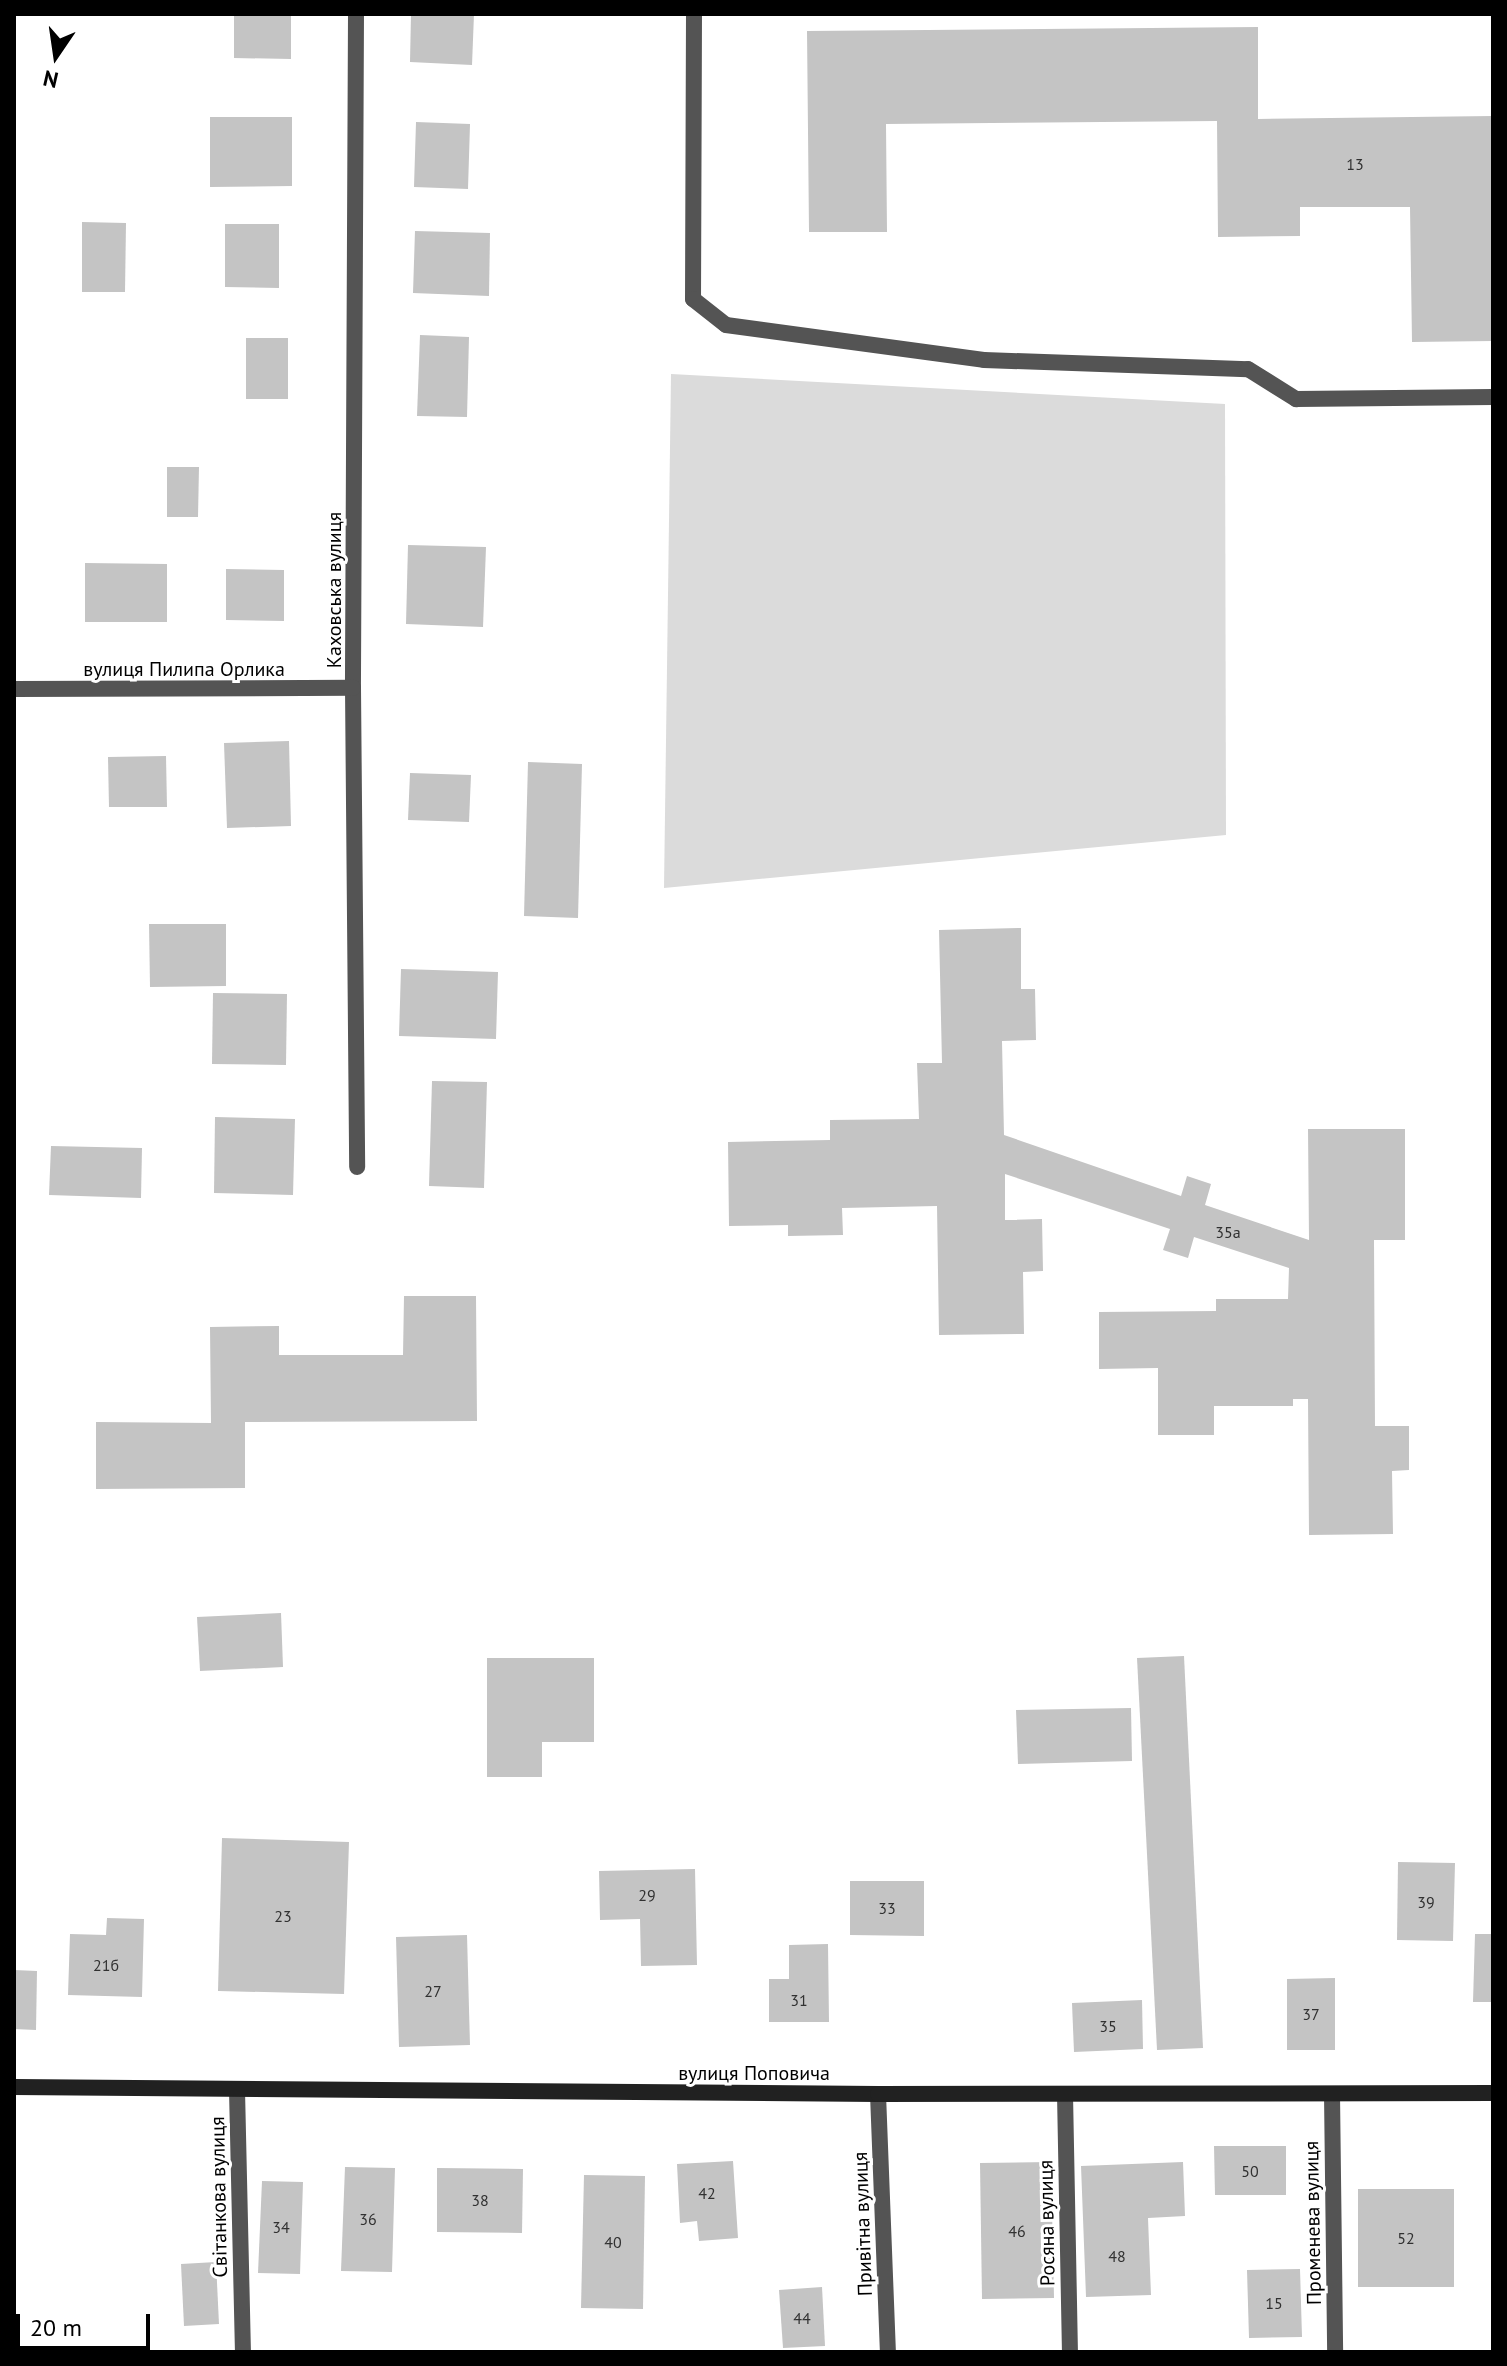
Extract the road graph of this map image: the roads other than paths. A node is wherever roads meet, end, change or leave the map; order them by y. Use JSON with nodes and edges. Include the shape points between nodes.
{"nodes":[{"id":1,"x":356,"y":14,"type":"edge"},
{"id":2,"x":694,"y":14,"type":"edge"},
{"id":3,"x":1493,"y":397,"type":"edge"},
{"id":4,"x":353,"y":688,"type":"junction"},
{"id":5,"x":14,"y":689,"type":"edge"},
{"id":6,"x":357,"y":1167,"type":"dead end"},
{"id":7,"x":14,"y":2087,"type":"edge"},
{"id":8,"x":237,"y":2090,"type":"junction"},
{"id":9,"x":1493,"y":2093,"type":"edge"},
{"id":10,"x":878,"y":2094,"type":"junction"},
{"id":11,"x":1065,"y":2094,"type":"junction"},
{"id":12,"x":1332,"y":2094,"type":"junction"},
{"id":13,"x":243,"y":2352,"type":"edge"},
{"id":14,"x":888,"y":2352,"type":"edge"},
{"id":15,"x":1070,"y":2352,"type":"edge"},
{"id":16,"x":1335,"y":2352,"type":"edge"}],
"edges":[{"from":1,"to":4,"type":"street","name":"Каховська вулиця"},
{"from":2,"to":3,"type":"street","via":[[693,299],[726,325],[984,360],[1248,369],[1296,399]]},
{"from":4,"to":5,"type":"street","name":"вулиця Пилипа Орлика"},
{"from":4,"to":6,"type":"street","name":"Каховська вулиця"},
{"from":7,"to":8,"type":"street","name":"вулиця Поповича"},
{"from":8,"to":10,"type":"street","name":"вулиця Поповича"},
{"from":8,"to":13,"type":"street","name":"Світанкова вулиця"},
{"from":9,"to":12,"type":"street","name":"вулиця Поповича"},
{"from":10,"to":11,"type":"street","name":"вулиця Поповича"},
{"from":10,"to":14,"type":"street","name":"Привітна вулиця"},
{"from":11,"to":12,"type":"street","name":"вулиця Поповича"},
{"from":11,"to":15,"type":"street","name":"Росяна вулиця"},
{"from":12,"to":16,"type":"street","name":"Променева вулиця"}]}
